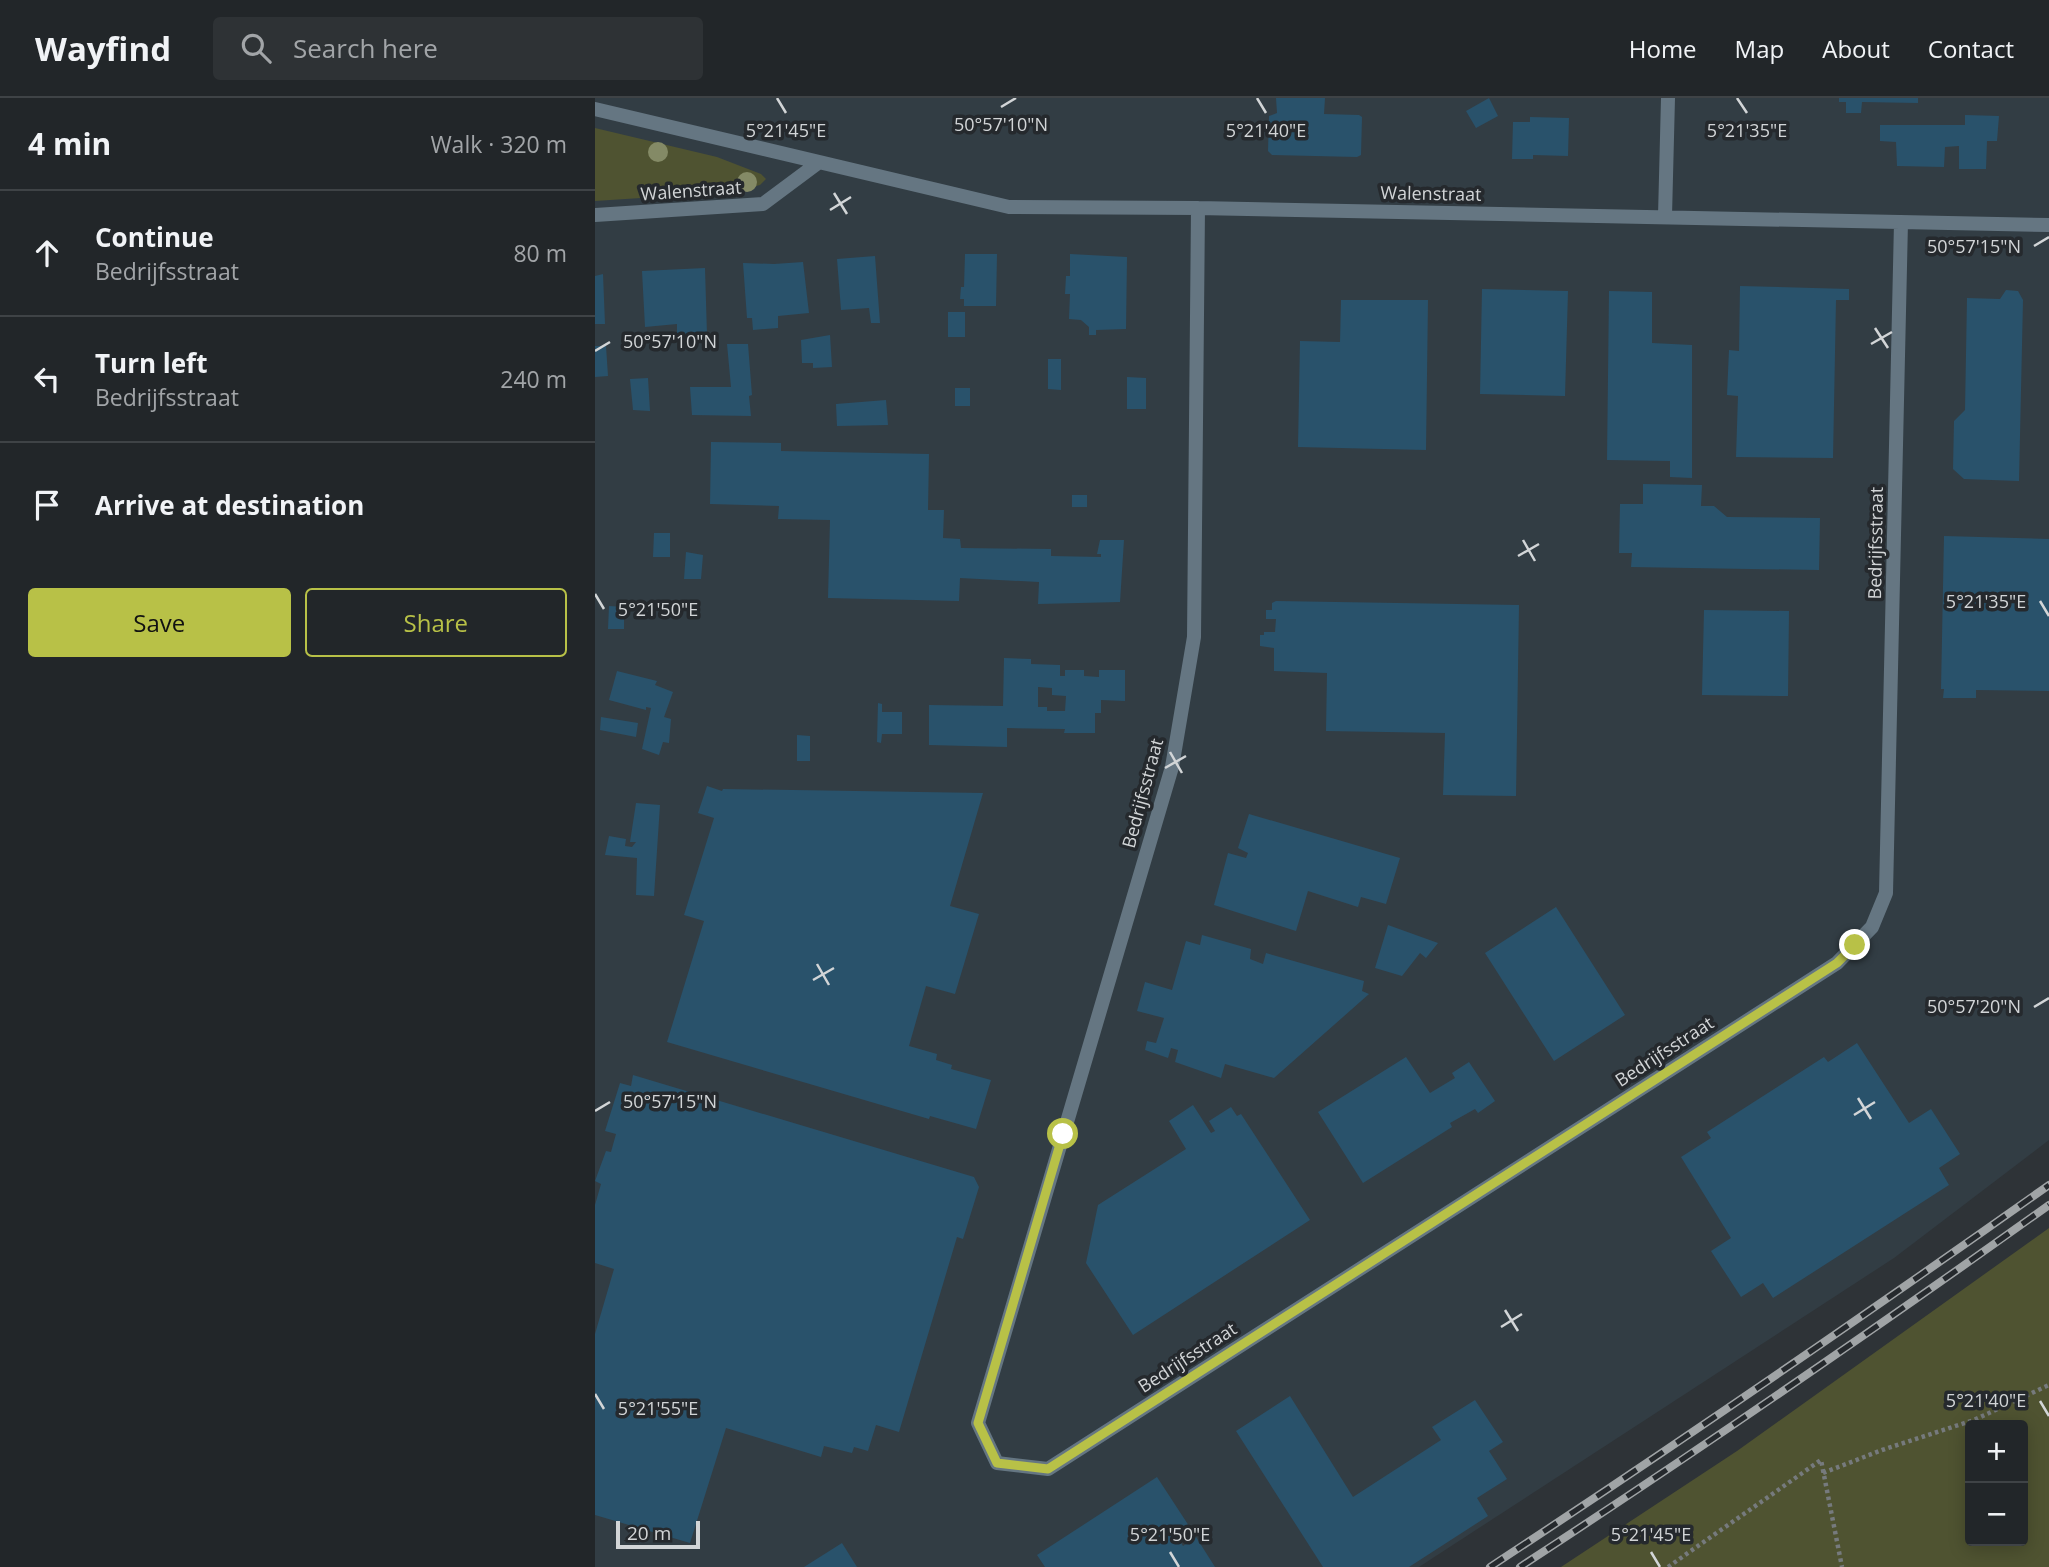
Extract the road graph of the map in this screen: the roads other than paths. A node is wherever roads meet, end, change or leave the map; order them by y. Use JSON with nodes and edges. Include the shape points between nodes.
{"nodes":[{"id":1,"x":1668,"y":98,"type":"edge"},
{"id":2,"x":595,"y":109,"type":"edge"},
{"id":3,"x":818,"y":163,"type":"junction"},
{"id":4,"x":1198,"y":208,"type":"junction"},
{"id":5,"x":595,"y":215,"type":"edge"},
{"id":6,"x":1665,"y":216,"type":"junction"},
{"id":7,"x":1902,"y":222,"type":"junction"},
{"id":8,"x":2049,"y":225,"type":"edge"}],
"edges":[{"from":1,"to":6,"type":"street"},
{"from":2,"to":3,"type":"street","name":"Walenstraat"},
{"from":3,"to":4,"type":"street","name":"Walenstraat","via":[[1009,207]]},
{"from":3,"to":5,"type":"street","name":"Walenstraat","via":[[763,204]]},
{"from":4,"to":6,"type":"street","name":"Walenstraat"},
{"from":4,"to":7,"type":"street","name":"Bedrijfsstraat","via":[[1194,637],[1173,766],[978,1423],[997,1463],[1048,1469],[1837,963],[1872,927],[1886,893]]},
{"from":6,"to":7,"type":"street","name":"Walenstraat"},
{"from":7,"to":8,"type":"street","name":"Walenstraat"}]}
